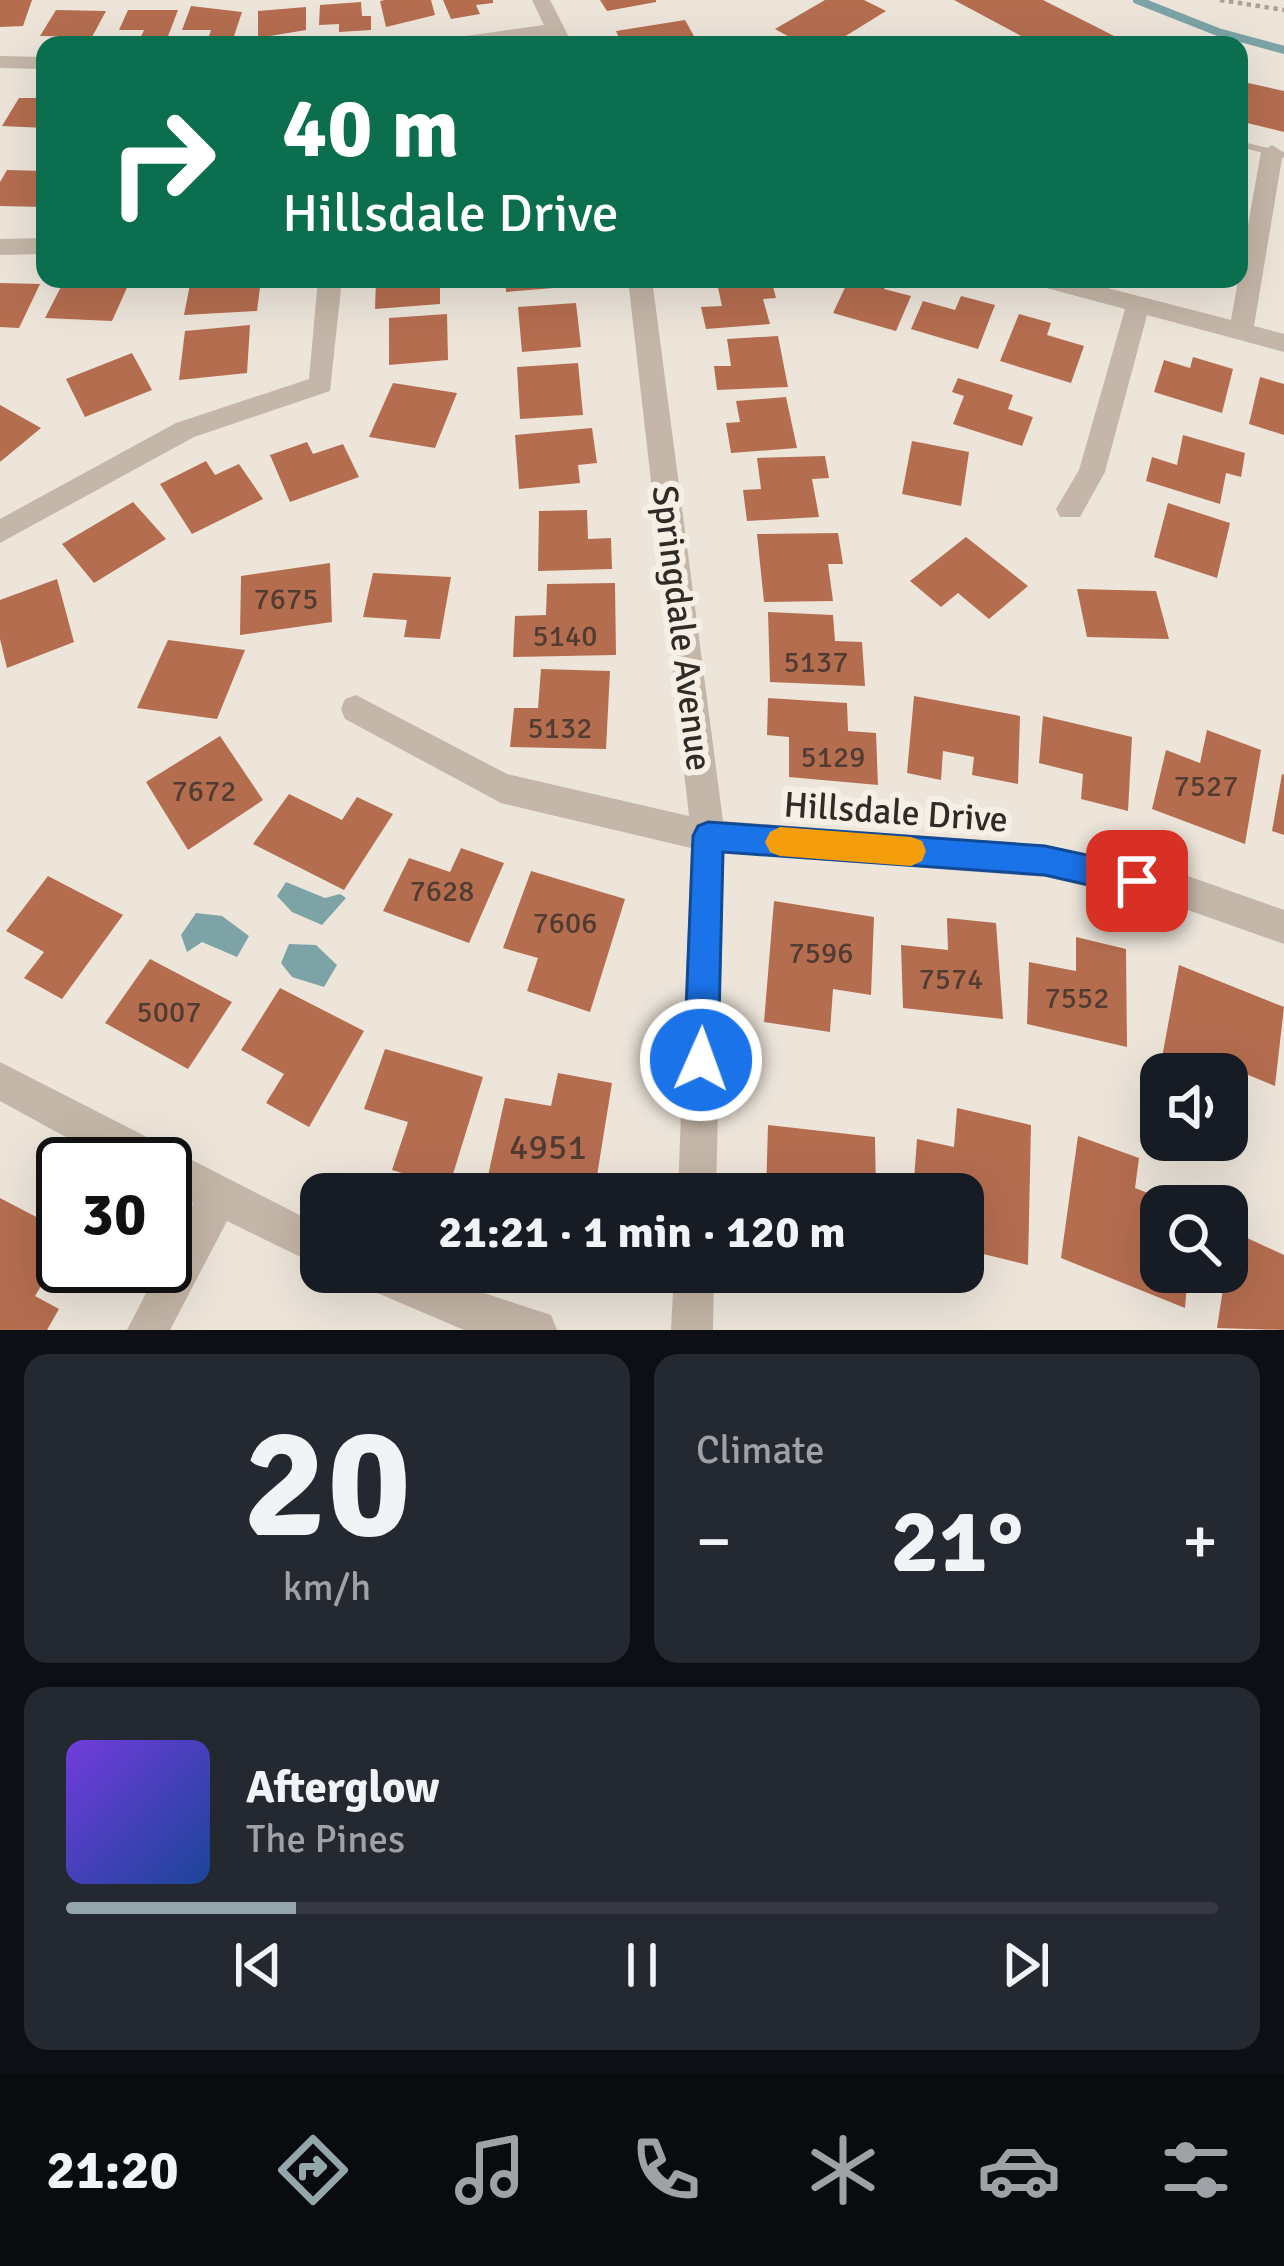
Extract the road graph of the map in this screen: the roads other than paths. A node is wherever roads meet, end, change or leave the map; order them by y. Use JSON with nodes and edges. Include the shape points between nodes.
{"nodes":[{"id":1,"x":541,"y":0,"type":"edge"},
{"id":2,"x":559,"y":36,"type":"edge"},
{"id":3,"x":0,"y":62,"type":"edge"},
{"id":4,"x":36,"y":62,"type":"edge"},
{"id":5,"x":1248,"y":146,"type":"edge"},
{"id":6,"x":1278,"y":153,"type":"edge"},
{"id":7,"x":36,"y":246,"type":"edge"},
{"id":8,"x":0,"y":248,"type":"edge"},
{"id":9,"x":329,"y":288,"type":"edge"},
{"id":10,"x":641,"y":288,"type":"edge"},
{"id":11,"x":1077,"y":288,"type":"edge"},
{"id":12,"x":1138,"y":304,"type":"junction"},
{"id":13,"x":1241,"y":331,"type":"junction"},
{"id":14,"x":1284,"y":343,"type":"edge"},
{"id":15,"x":1070,"y":509,"type":"dead end"},
{"id":16,"x":0,"y":532,"type":"edge"},
{"id":17,"x":356,"y":710,"type":"dead end"},
{"id":18,"x":708,"y":836,"type":"junction"},
{"id":19,"x":1284,"y":927,"type":"edge"},
{"id":20,"x":0,"y":1081,"type":"edge"},
{"id":21,"x":103,"y":1137,"type":"edge"},
{"id":22,"x":698,"y":1173,"type":"edge"},
{"id":23,"x":192,"y":1185,"type":"edge"},
{"id":24,"x":217,"y":1199,"type":"junction"},
{"id":25,"x":300,"y":1237,"type":"edge"},
{"id":26,"x":420,"y":1293,"type":"edge"},
{"id":27,"x":693,"y":1293,"type":"edge"},
{"id":28,"x":148,"y":1330,"type":"edge"},
{"id":29,"x":536,"y":1330,"type":"edge"},
{"id":30,"x":692,"y":1330,"type":"edge"}],
"edges":[{"from":1,"to":2,"type":"street"},
{"from":3,"to":4,"type":"street"},
{"from":5,"to":6,"type":"lane"},
{"from":6,"to":13,"type":"street"},
{"from":7,"to":8,"type":"street"},
{"from":9,"to":16,"type":"street","via":[[321,384],[185,430]]},
{"from":10,"to":18,"type":"street","name":"Springdale Avenue"},
{"from":11,"to":12,"type":"street"},
{"from":12,"to":13,"type":"street"},
{"from":12,"to":15,"type":"street","via":[[1092,472]]},
{"from":13,"to":14,"type":"street"},
{"from":17,"to":18,"type":"street","name":"Hillsdale Drive","via":[[501,788]]},
{"from":18,"to":19,"type":"street","name":"Hillsdale Drive","via":[[1045,861],[1183,891]]},
{"from":18,"to":22,"type":"street","name":"Springdale Avenue"},
{"from":20,"to":21,"type":"street"},
{"from":23,"to":24,"type":"street"},
{"from":24,"to":25,"type":"street"},
{"from":24,"to":28,"type":"street"},
{"from":26,"to":29,"type":"street"},
{"from":27,"to":30,"type":"street"}]}
